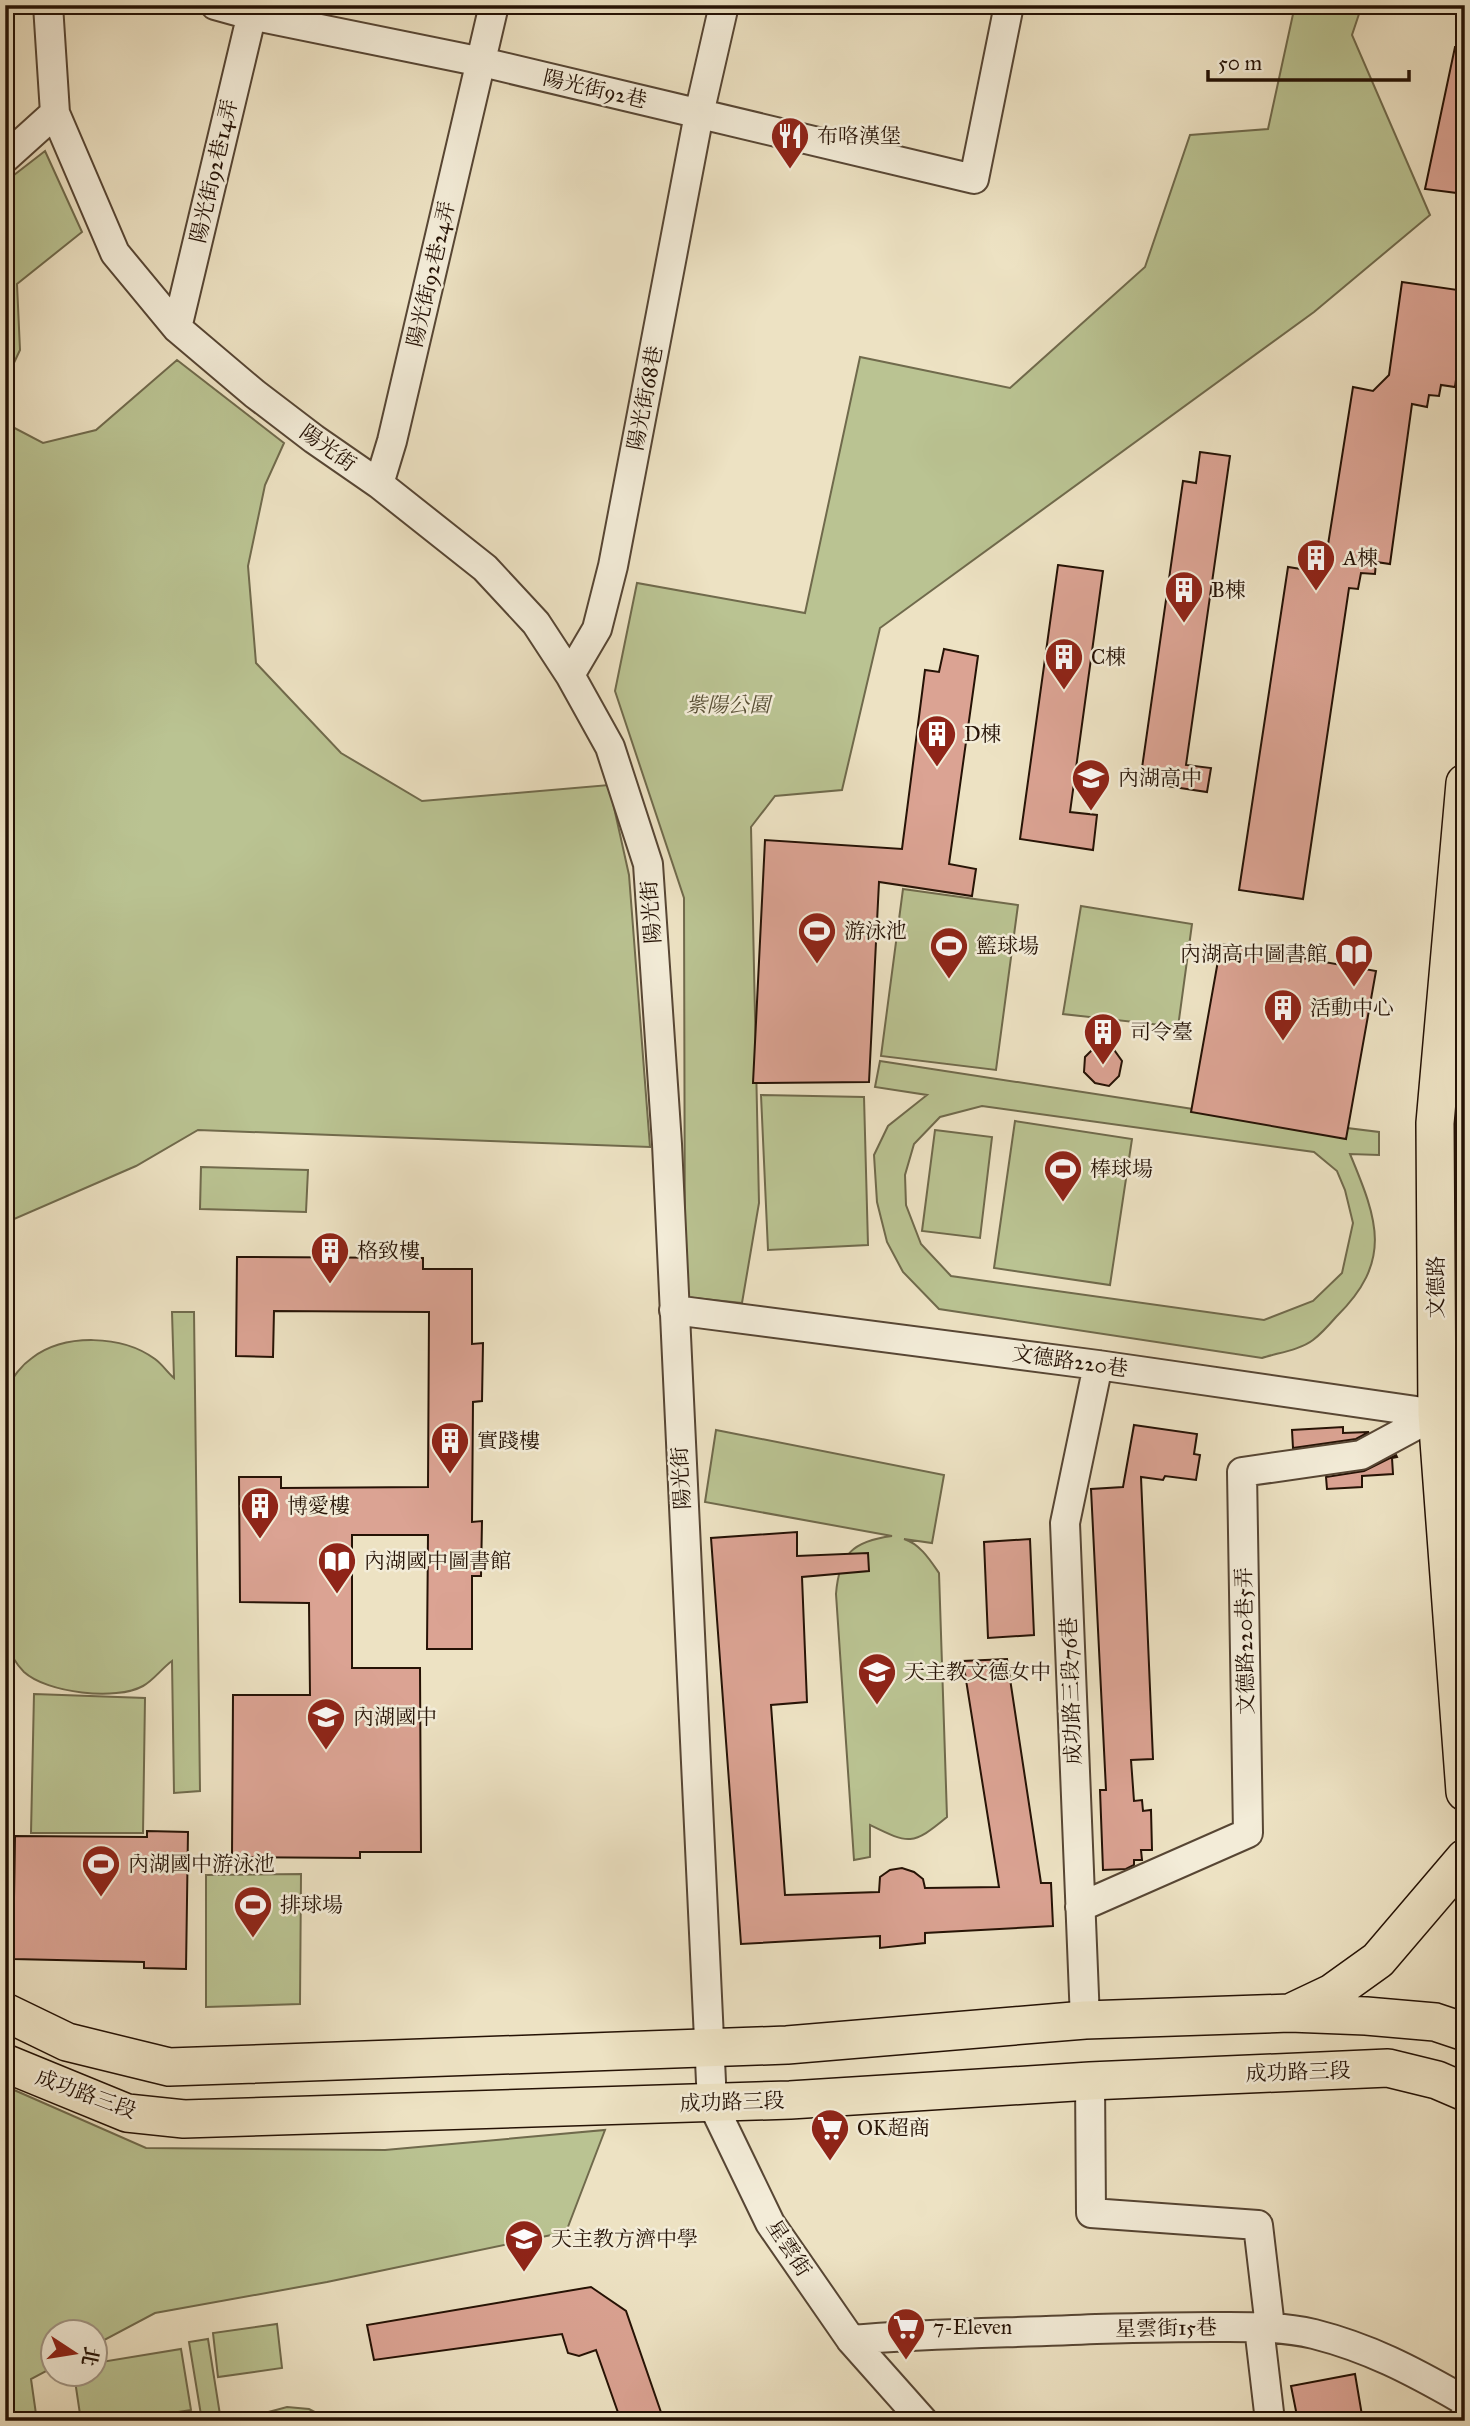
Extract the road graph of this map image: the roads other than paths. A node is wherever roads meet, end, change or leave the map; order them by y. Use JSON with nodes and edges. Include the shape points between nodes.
{"nodes":[{"id":1,"x":48,"y":5,"type":"edge"},
{"id":2,"x":215,"y":5,"type":"edge"},
{"id":3,"x":494,"y":5,"type":"edge"},
{"id":4,"x":723,"y":5,"type":"edge"},
{"id":5,"x":1009,"y":5,"type":"edge"},
{"id":6,"x":252,"y":10,"type":"edge"},
{"id":7,"x":482,"y":62,"type":"junction"},
{"id":8,"x":55,"y":113,"type":"junction"},
{"id":9,"x":699,"y":114,"type":"junction"},
{"id":10,"x":5,"y":158,"type":"edge"},
{"id":11,"x":177,"y":328,"type":"junction"},
{"id":12,"x":379,"y":484,"type":"junction"},
{"id":13,"x":570,"y":675,"type":"junction"},
{"id":14,"x":1465,"y":783,"type":"edge"},
{"id":15,"x":674,"y":1310,"type":"junction"},
{"id":16,"x":1098,"y":1365,"type":"junction"},
{"id":17,"x":1451,"y":1411,"type":"edge"},
{"id":18,"x":1465,"y":1791,"type":"edge"},
{"id":19,"x":1465,"y":1858,"type":"edge"},
{"id":20,"x":1080,"y":1908,"type":"junction"},
{"id":21,"x":5,"y":2012,"type":"edge"},
{"id":22,"x":1290,"y":2013,"type":"junction"},
{"id":23,"x":1085,"y":2020,"type":"junction"},
{"id":24,"x":1465,"y":2032,"type":"edge"},
{"id":25,"x":708,"y":2049,"type":"junction"},
{"id":26,"x":1465,"y":2049,"type":"edge"},
{"id":27,"x":5,"y":2063,"type":"edge"},
{"id":28,"x":1388,"y":2068,"type":"junction"},
{"id":29,"x":1090,"y":2081,"type":"junction"},
{"id":30,"x":1465,"y":2092,"type":"edge"},
{"id":31,"x":712,"y":2103,"type":"junction"},
{"id":32,"x":1265,"y":2327,"type":"junction"},
{"id":33,"x":850,"y":2340,"type":"junction"},
{"id":34,"x":1465,"y":2404,"type":"edge"},
{"id":35,"x":923,"y":2421,"type":"edge"},
{"id":36,"x":1270,"y":2421,"type":"edge"}],
"edges":[{"from":1,"to":8,"type":"street","name":"陽光街"},
{"from":2,"to":6,"type":"street","name":"陽光街92巷"},
{"from":3,"to":7,"type":"street","name":"陽光街92巷24弄"},
{"from":4,"to":9,"type":"street","name":"陽光街68巷"},
{"from":5,"to":9,"type":"street","name":"陽光街92巷","via":[[974,179]]},
{"from":6,"to":7,"type":"street","name":"陽光街92巷"},
{"from":6,"to":11,"type":"street","name":"陽光街92巷14弄"},
{"from":7,"to":9,"type":"street","name":"陽光街92巷"},
{"from":7,"to":12,"type":"street","name":"陽光街92巷24弄"},
{"from":8,"to":10,"type":"street"},
{"from":8,"to":11,"type":"street","name":"陽光街","via":[[116,253]]},
{"from":9,"to":13,"type":"street","name":"陽光街68巷","via":[[613,566],[597,629]]},
{"from":11,"to":12,"type":"street","name":"陽光街","via":[[314,439]]},
{"from":12,"to":13,"type":"street","name":"陽光街","via":[[485,568],[536,623]]},
{"from":13,"to":15,"type":"street","name":"陽光街","via":[[610,747],[648,864]]},
{"from":14,"to":17,"type":"main road","name":"文德路","via":[[1435,1123]]},
{"from":15,"to":16,"type":"street","name":"文德路220巷"},
{"from":15,"to":25,"type":"street","name":"陽光街"},
{"from":16,"to":17,"type":"street","name":"文德路220巷"},
{"from":16,"to":20,"type":"street","name":"成功路三段76巷","via":[[1065,1524]]},
{"from":17,"to":18,"type":"main road","name":"文德路"},
{"from":17,"to":20,"type":"street","name":"文德路220巷5弄","via":[[1362,1455],[1242,1472],[1248,1833]]},
{"from":19,"to":22,"type":"main road","via":[[1378,1960],[1332,1993]]},
{"from":20,"to":23,"type":"street","name":"成功路三段76巷"},
{"from":21,"to":25,"type":"main road","name":"成功路三段","via":[[67,2042],[169,2067]]},
{"from":22,"to":23,"type":"main road","name":"成功路三段"},
{"from":22,"to":24,"type":"main road","name":"成功路三段","via":[[1435,2022]]},
{"from":23,"to":25,"type":"main road","name":"成功路三段"},
{"from":25,"to":31,"type":"street","name":"星雲街"},
{"from":26,"to":28,"type":"main road","via":[[1430,2062]]},
{"from":27,"to":31,"type":"main road","name":"成功路三段","via":[[127,2113],[184,2119]]},
{"from":28,"to":29,"type":"main road","name":"成功路三段"},
{"from":28,"to":30,"type":"main road","name":"成功路三段"},
{"from":29,"to":31,"type":"main road","name":"成功路三段"},
{"from":29,"to":32,"type":"street","via":[[1091,2213],[1258,2225]]},
{"from":31,"to":33,"type":"street","name":"星雲街","via":[[770,2223]]},
{"from":32,"to":33,"type":"street","name":"星雲街15巷","via":[[927,2334]]},
{"from":32,"to":34,"type":"street","name":"星雲街15巷","via":[[1366,2349]]},
{"from":32,"to":36,"type":"street"},
{"from":33,"to":35,"type":"street","name":"星雲街"}]}
